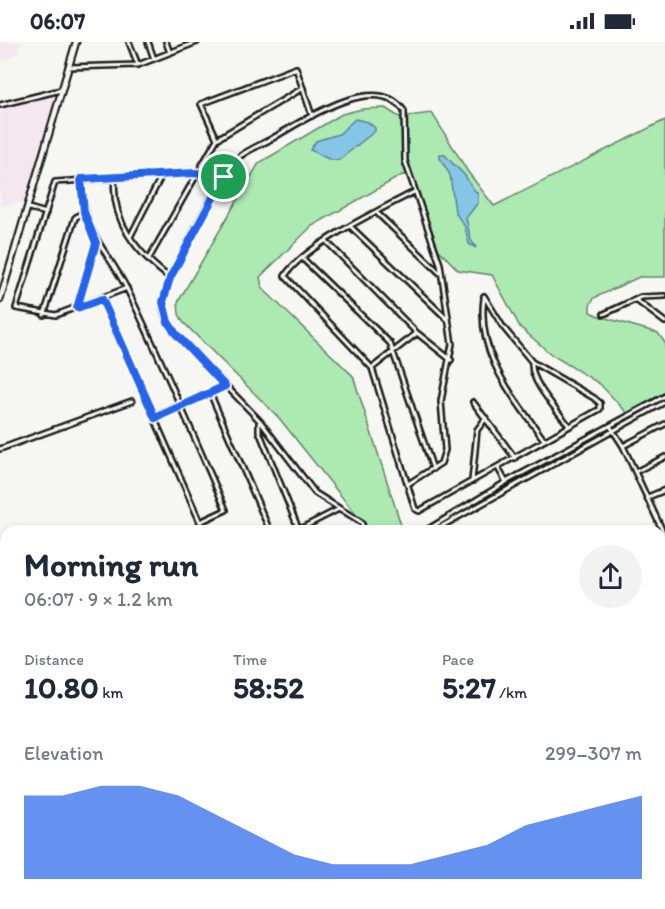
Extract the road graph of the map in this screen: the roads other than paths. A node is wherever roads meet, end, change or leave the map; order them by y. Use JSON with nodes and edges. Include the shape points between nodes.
{"nodes":[{"id":1,"x":76,"y":42,"type":"edge"},
{"id":2,"x":129,"y":42,"type":"edge"},
{"id":3,"x":148,"y":42,"type":"edge"},
{"id":4,"x":166,"y":42,"type":"edge"},
{"id":5,"x":196,"y":42,"type":"edge"},
{"id":6,"x":184,"y":44,"type":"edge"},
{"id":7,"x":170,"y":53,"type":"junction"},
{"id":8,"x":153,"y":59,"type":"junction"},
{"id":9,"x":138,"y":65,"type":"junction"},
{"id":10,"x":68,"y":67,"type":"junction"},
{"id":11,"x":303,"y":88,"type":"junction"},
{"id":12,"x":61,"y":90,"type":"junction"},
{"id":13,"x":0,"y":105,"type":"edge"},
{"id":14,"x":312,"y":116,"type":"junction"},
{"id":15,"x":217,"y":139,"type":"junction"},
{"id":16,"x":195,"y":173,"type":"junction"},
{"id":17,"x":162,"y":175,"type":"junction"},
{"id":18,"x":115,"y":177,"type":"junction"},
{"id":19,"x":224,"y":177,"type":"junction"},
{"id":20,"x":81,"y":179,"type":"junction"},
{"id":21,"x":414,"y":192,"type":"junction"},
{"id":22,"x":29,"y":208,"type":"junction"},
{"id":23,"x":84,"y":212,"type":"junction"},
{"id":24,"x":376,"y":212,"type":"junction"},
{"id":25,"x":46,"y":213,"type":"junction"},
{"id":26,"x":351,"y":227,"type":"junction"},
{"id":27,"x":130,"y":237,"type":"junction"},
{"id":28,"x":326,"y":241,"type":"junction"},
{"id":29,"x":96,"y":243,"type":"junction"},
{"id":30,"x":302,"y":258,"type":"junction"},
{"id":31,"x":148,"y":260,"type":"junction"},
{"id":32,"x":442,"y":274,"type":"junction"},
{"id":33,"x":170,"y":278,"type":"junction"},
{"id":34,"x":127,"y":288,"type":"junction"},
{"id":35,"x":665,"y":296,"type":"edge"},
{"id":36,"x":102,"y":299,"type":"junction"},
{"id":37,"x":635,"y":299,"type":"junction"},
{"id":38,"x":0,"y":300,"type":"edge"},
{"id":39,"x":77,"y":308,"type":"junction"},
{"id":40,"x":604,"y":314,"type":"dead end"},
{"id":41,"x":44,"y":315,"type":"junction"},
{"id":42,"x":449,"y":320,"type":"junction"},
{"id":43,"x":665,"y":322,"type":"edge"},
{"id":44,"x":417,"y":333,"type":"junction"},
{"id":45,"x":396,"y":352,"type":"junction"},
{"id":46,"x":451,"y":360,"type":"junction"},
{"id":47,"x":532,"y":362,"type":"junction"},
{"id":48,"x":372,"y":368,"type":"junction"},
{"id":49,"x":225,"y":386,"type":"junction"},
{"id":50,"x":210,"y":393,"type":"junction"},
{"id":51,"x":665,"y":396,"type":"edge"},
{"id":52,"x":132,"y":401,"type":"dead end"},
{"id":53,"x":473,"y":402,"type":"dead end"},
{"id":54,"x":665,"y":402,"type":"edge"},
{"id":55,"x":180,"y":405,"type":"junction"},
{"id":56,"x":155,"y":418,"type":"junction"},
{"id":57,"x":486,"y":418,"type":"junction"},
{"id":58,"x":260,"y":422,"type":"junction"},
{"id":59,"x":665,"y":424,"type":"edge"},
{"id":60,"x":569,"y":426,"type":"junction"},
{"id":61,"x":610,"y":426,"type":"junction"},
{"id":62,"x":614,"y":431,"type":"junction"},
{"id":63,"x":544,"y":440,"type":"junction"},
{"id":64,"x":623,"y":446,"type":"junction"},
{"id":65,"x":0,"y":449,"type":"edge"},
{"id":66,"x":665,"y":457,"type":"edge"},
{"id":67,"x":515,"y":458,"type":"junction"},
{"id":68,"x":498,"y":468,"type":"junction"},
{"id":69,"x":434,"y":469,"type":"junction"},
{"id":70,"x":635,"y":472,"type":"junction"},
{"id":71,"x":472,"y":482,"type":"junction"},
{"id":72,"x":506,"y":482,"type":"junction"},
{"id":73,"x":408,"y":484,"type":"junction"},
{"id":74,"x":510,"y":487,"type":"junction"},
{"id":75,"x":665,"y":490,"type":"edge"},
{"id":76,"x":648,"y":497,"type":"junction"},
{"id":77,"x":339,"y":509,"type":"junction"},
{"id":78,"x":267,"y":525,"type":"edge"},
{"id":79,"x":295,"y":525,"type":"edge"},
{"id":80,"x":307,"y":525,"type":"edge"},
{"id":81,"x":362,"y":525,"type":"edge"},
{"id":82,"x":435,"y":525,"type":"edge"},
{"id":83,"x":444,"y":525,"type":"edge"},
{"id":84,"x":660,"y":525,"type":"edge"}],
"edges":[{"from":1,"to":10,"type":"main road"},
{"from":2,"to":9,"type":"street"},
{"from":3,"to":8,"type":"street"},
{"from":4,"to":7,"type":"street"},
{"from":5,"to":6,"type":"street"},
{"from":6,"to":7,"type":"street"},
{"from":7,"to":8,"type":"street"},
{"from":8,"to":9,"type":"street"},
{"from":9,"to":10,"type":"street"},
{"from":10,"to":12,"type":"main road"},
{"from":11,"to":14,"type":"street"},
{"from":11,"to":15,"type":"street"},
{"from":11,"to":15,"type":"street","via":[[296,68],[201,104]]},
{"from":12,"to":13,"type":"street"},
{"from":12,"to":22,"type":"main road"},
{"from":14,"to":19,"type":"street","via":[[234,160]]},
{"from":14,"to":21,"type":"street","via":[[351,98],[390,98],[404,111],[403,147]]},
{"from":15,"to":16,"type":"street"},
{"from":16,"to":17,"type":"street"},
{"from":16,"to":19,"type":"street"},
{"from":16,"to":31,"type":"street"},
{"from":17,"to":18,"type":"street"},
{"from":17,"to":27,"type":"street"},
{"from":18,"to":20,"type":"street"},
{"from":18,"to":27,"type":"street","via":[[116,211]]},
{"from":19,"to":33,"type":"street"},
{"from":20,"to":23,"type":"street"},
{"from":20,"to":25,"type":"street","via":[[55,182]]},
{"from":21,"to":24,"type":"street"},
{"from":21,"to":32,"type":"street"},
{"from":22,"to":25,"type":"street"},
{"from":22,"to":38,"type":"main road"},
{"from":23,"to":29,"type":"street"},
{"from":23,"to":41,"type":"street","via":[[75,218]]},
{"from":24,"to":26,"type":"street"},
{"from":24,"to":32,"type":"street"},
{"from":25,"to":41,"type":"street","via":[[16,308]]},
{"from":26,"to":28,"type":"street"},
{"from":26,"to":42,"type":"street"},
{"from":27,"to":31,"type":"street"},
{"from":28,"to":30,"type":"street"},
{"from":28,"to":44,"type":"street"},
{"from":29,"to":34,"type":"street"},
{"from":29,"to":39,"type":"street"},
{"from":30,"to":45,"type":"street"},
{"from":30,"to":48,"type":"street","via":[[286,273],[286,278]]},
{"from":31,"to":33,"type":"street"},
{"from":32,"to":42,"type":"street"},
{"from":33,"to":49,"type":"street","via":[[163,302],[168,322]]},
{"from":34,"to":36,"type":"street"},
{"from":34,"to":55,"type":"street"},
{"from":35,"to":37,"type":"street"},
{"from":36,"to":39,"type":"street"},
{"from":36,"to":56,"type":"street"},
{"from":37,"to":40,"type":"street"},
{"from":37,"to":43,"type":"street"},
{"from":39,"to":41,"type":"street"},
{"from":42,"to":46,"type":"street"},
{"from":44,"to":45,"type":"street"},
{"from":44,"to":46,"type":"street"},
{"from":45,"to":48,"type":"street"},
{"from":45,"to":69,"type":"street"},
{"from":46,"to":69,"type":"street","via":[[442,385],[445,450]]},
{"from":47,"to":60,"type":"street","via":[[535,378]]},
{"from":47,"to":60,"type":"street","via":[[600,403],[600,409]]},
{"from":47,"to":63,"type":"street","via":[[484,297],[484,334],[497,374]]},
{"from":48,"to":73,"type":"street"},
{"from":49,"to":50,"type":"street"},
{"from":49,"to":58,"type":"street"},
{"from":50,"to":55,"type":"street"},
{"from":50,"to":78,"type":"street"},
{"from":51,"to":61,"type":"street"},
{"from":52,"to":65,"type":"street"},
{"from":53,"to":57,"type":"street"},
{"from":54,"to":62,"type":"street"},
{"from":55,"to":56,"type":"street"},
{"from":55,"to":56,"type":"street","via":[[226,510],[200,522]]},
{"from":57,"to":67,"type":"street"},
{"from":57,"to":71,"type":"street","via":[[477,430]]},
{"from":58,"to":77,"type":"street","via":[[315,493]]},
{"from":58,"to":79,"type":"street","via":[[259,431]]},
{"from":59,"to":64,"type":"street"},
{"from":60,"to":63,"type":"street"},
{"from":61,"to":62,"type":"street"},
{"from":61,"to":72,"type":"street"},
{"from":62,"to":64,"type":"street"},
{"from":62,"to":74,"type":"street"},
{"from":63,"to":67,"type":"street"},
{"from":64,"to":70,"type":"street"},
{"from":66,"to":70,"type":"street"},
{"from":67,"to":68,"type":"street"},
{"from":68,"to":71,"type":"street"},
{"from":68,"to":72,"type":"street"},
{"from":69,"to":73,"type":"street"},
{"from":70,"to":76,"type":"street"},
{"from":71,"to":73,"type":"street","via":[[419,511]]},
{"from":72,"to":74,"type":"street"},
{"from":72,"to":82,"type":"street"},
{"from":74,"to":83,"type":"street"},
{"from":75,"to":76,"type":"street"},
{"from":76,"to":84,"type":"street"},
{"from":77,"to":80,"type":"street"},
{"from":77,"to":81,"type":"street"}]}
